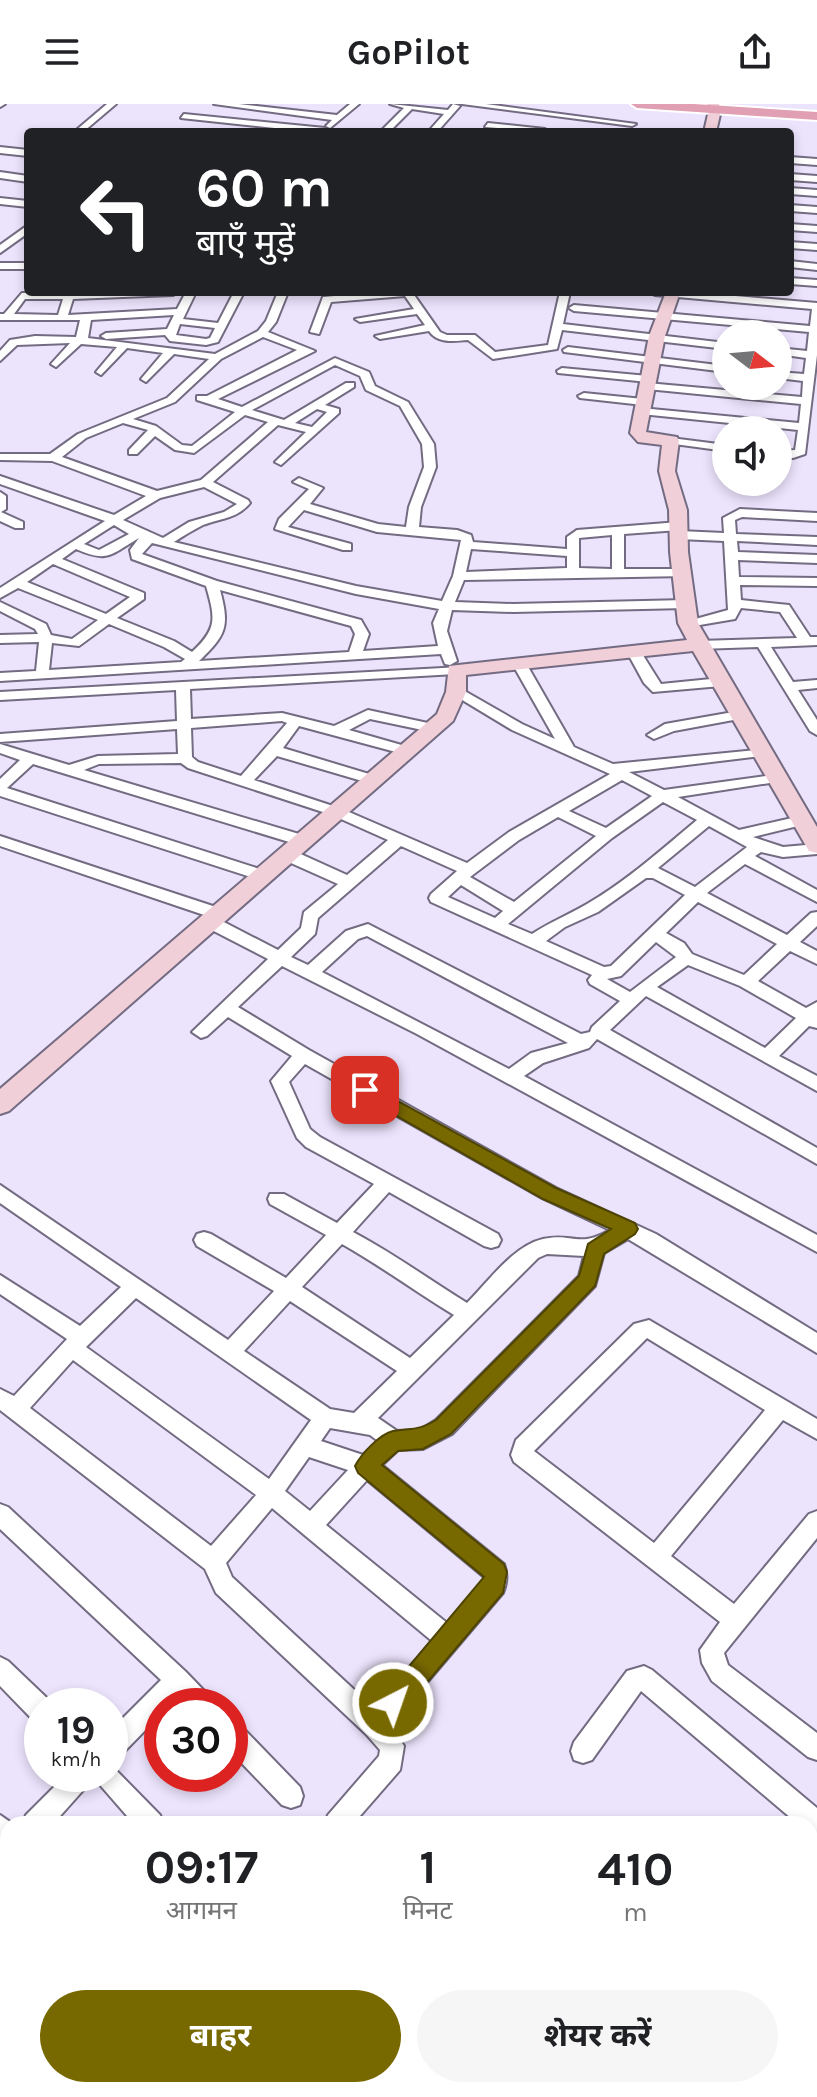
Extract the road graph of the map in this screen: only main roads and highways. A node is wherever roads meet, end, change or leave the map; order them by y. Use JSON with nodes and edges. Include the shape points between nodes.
{"nodes":[{"id":1,"x":685,"y":105,"type":"edge"},
{"id":2,"x":714,"y":107,"type":"edge"},
{"id":3,"x":637,"y":114,"type":"edge"},
{"id":4,"x":817,"y":114,"type":"edge"}],
"edges":[{"from":1,"to":2,"type":"main road"},
{"from":1,"to":3,"type":"main road"},
{"from":2,"to":4,"type":"main road"}]}
